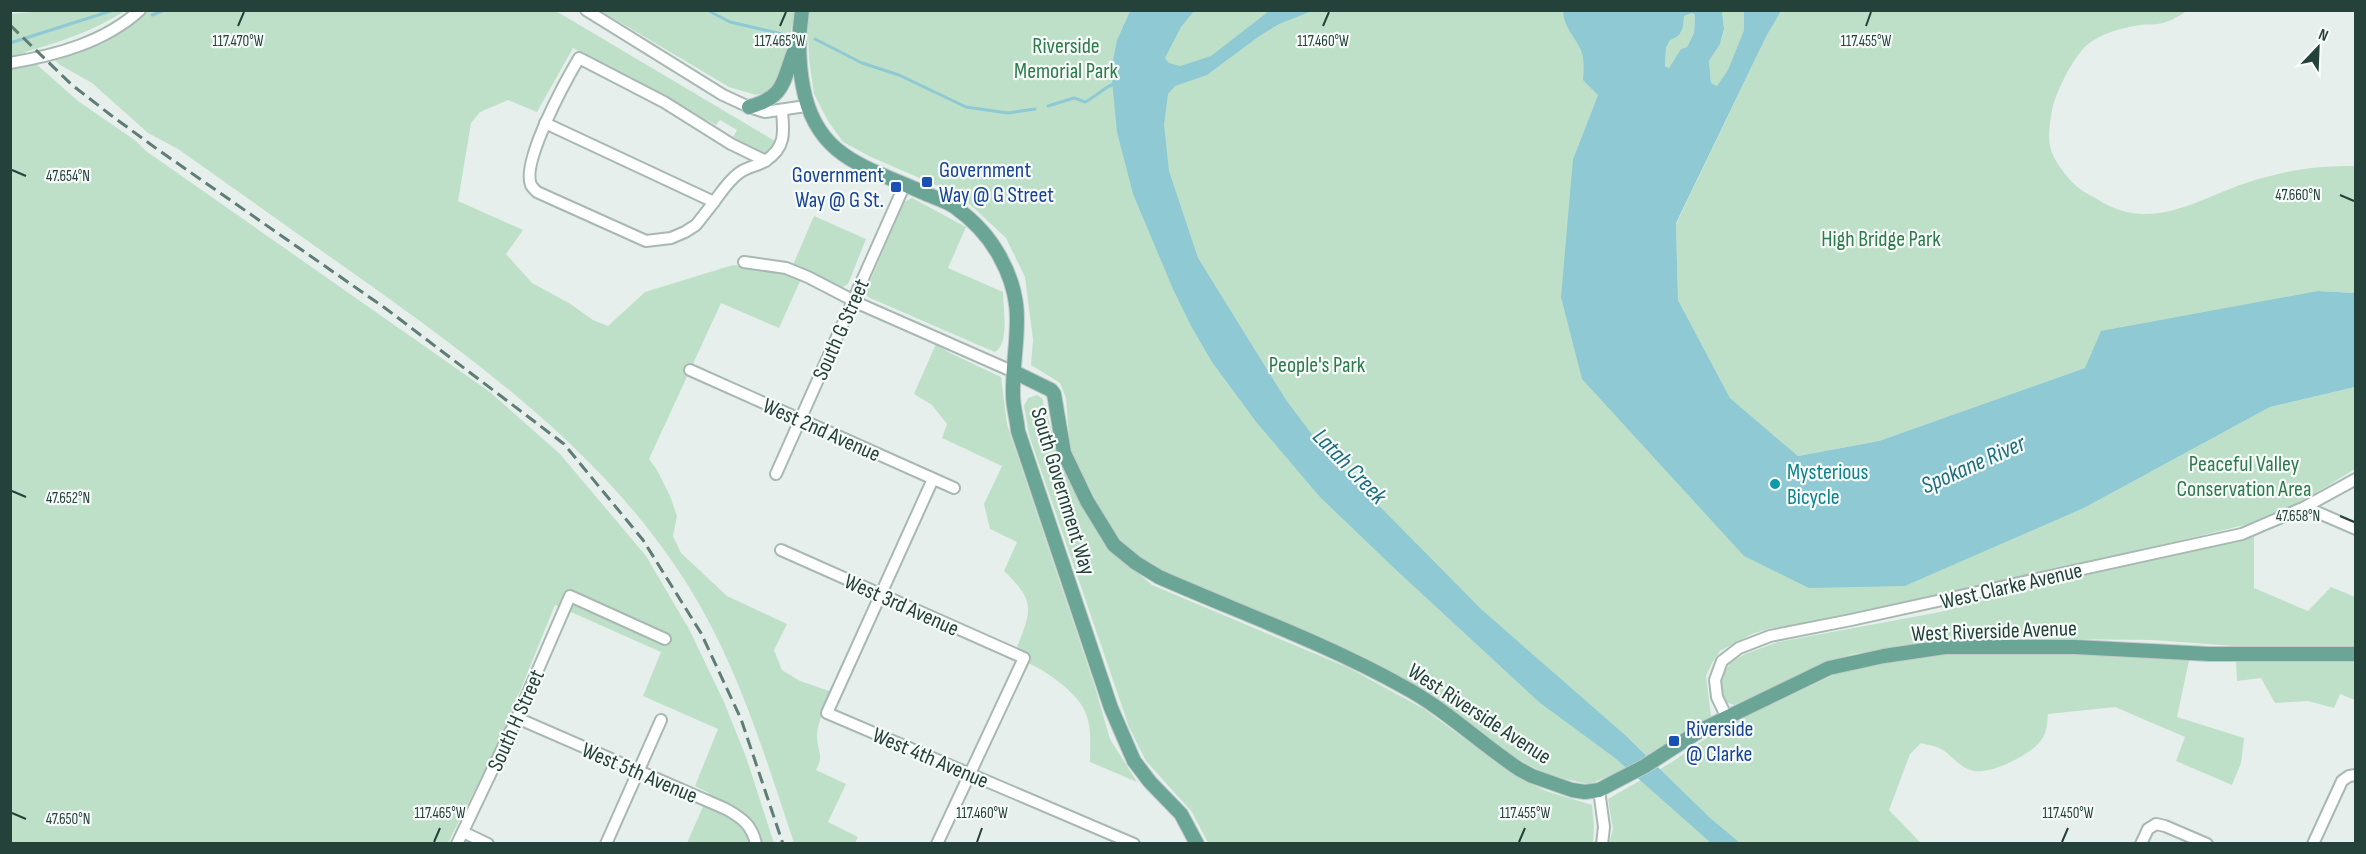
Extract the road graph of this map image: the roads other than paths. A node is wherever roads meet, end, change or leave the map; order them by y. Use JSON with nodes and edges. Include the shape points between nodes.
{"nodes":[{"id":1,"x":140,"y":10,"type":"edge"},
{"id":2,"x":586,"y":10,"type":"edge"},
{"id":3,"x":802,"y":10,"type":"edge"},
{"id":4,"x":799,"y":40,"type":"junction"},
{"id":5,"x":10,"y":63,"type":"edge"},
{"id":6,"x":806,"y":106,"type":"junction"},
{"id":7,"x":749,"y":107,"type":"junction"},
{"id":8,"x":782,"y":111,"type":"junction"},
{"id":9,"x":545,"y":123,"type":"junction"},
{"id":10,"x":765,"y":161,"type":"junction"},
{"id":11,"x":905,"y":184,"type":"junction"},
{"id":12,"x":714,"y":202,"type":"junction"},
{"id":13,"x":744,"y":262,"type":"dead end"},
{"id":14,"x":853,"y":300,"type":"junction"},
{"id":15,"x":690,"y":370,"type":"dead end"},
{"id":16,"x":1014,"y":372,"type":"junction"},
{"id":17,"x":801,"y":418,"type":"junction"},
{"id":18,"x":776,"y":474,"type":"dead end"},
{"id":19,"x":933,"y":479,"type":"junction"},
{"id":20,"x":2355,"y":479,"type":"edge"},
{"id":21,"x":954,"y":488,"type":"dead end"},
{"id":22,"x":2305,"y":507,"type":"junction"},
{"id":23,"x":2355,"y":529,"type":"edge"},
{"id":24,"x":781,"y":550,"type":"dead end"},
{"id":25,"x":880,"y":594,"type":"junction"},
{"id":26,"x":665,"y":639,"type":"dead end"},
{"id":27,"x":2355,"y":654,"type":"edge"},
{"id":28,"x":517,"y":718,"type":"junction"},
{"id":29,"x":1727,"y":718,"type":"junction"},
{"id":30,"x":661,"y":720,"type":"dead end"},
{"id":31,"x":637,"y":771,"type":"junction"},
{"id":32,"x":970,"y":774,"type":"junction"},
{"id":33,"x":2352,"y":776,"type":"edge"},
{"id":34,"x":1599,"y":790,"type":"junction"},
{"id":35,"x":463,"y":832,"type":"junction"},
{"id":36,"x":1107,"y":839,"type":"edge"},
{"id":37,"x":755,"y":840,"type":"edge"},
{"id":38,"x":457,"y":843,"type":"edge"},
{"id":39,"x":488,"y":843,"type":"edge"},
{"id":40,"x":606,"y":843,"type":"edge"},
{"id":41,"x":937,"y":843,"type":"edge"},
{"id":42,"x":1134,"y":843,"type":"edge"},
{"id":43,"x":1197,"y":843,"type":"edge"},
{"id":44,"x":1602,"y":843,"type":"edge"},
{"id":45,"x":2141,"y":843,"type":"edge"},
{"id":46,"x":2207,"y":843,"type":"edge"},
{"id":47,"x":2313,"y":843,"type":"edge"}],
"edges":[{"from":1,"to":5,"type":"street","via":[[105,36]]},
{"from":2,"to":7,"type":"street"},
{"from":3,"to":4,"type":"main road","name":"South Government Way"},
{"from":4,"to":6,"type":"main road","name":"South Government Way"},
{"from":4,"to":7,"type":"main road","via":[[779,90],[772,99]]},
{"from":6,"to":8,"type":"street"},
{"from":6,"to":11,"type":"main road","name":"South Government Way","via":[[817,130],[834,150]]},
{"from":7,"to":8,"type":"street","via":[[765,112]]},
{"from":8,"to":10,"type":"street","via":[[782,144]]},
{"from":9,"to":10,"type":"street","via":[[579,58]]},
{"from":9,"to":12,"type":"street"},
{"from":9,"to":12,"type":"street","via":[[530,178],[537,192],[646,241],[685,232],[696,225]]},
{"from":10,"to":12,"type":"street","via":[[731,179]]},
{"from":11,"to":14,"type":"street","name":"South G Street"},
{"from":11,"to":16,"type":"main road","name":"South Government Way","via":[[954,206],[980,229],[999,255],[1012,281],[1018,308]]},
{"from":13,"to":14,"type":"street","via":[[786,268]]},
{"from":14,"to":16,"type":"street"},
{"from":14,"to":17,"type":"street","name":"South G Street"},
{"from":15,"to":17,"type":"street","name":"West 2nd Avenue"},
{"from":16,"to":34,"type":"main road","name":"West Riverside Avenue","via":[[1054,394],[1064,453],[1074,477],[1114,545],[1136,563],[1159,577],[1316,643],[1405,687],[1532,776],[1572,790]]},
{"from":16,"to":43,"type":"main road","name":"South Government Way","via":[[1018,431],[1111,708],[1134,760],[1181,814]]},
{"from":17,"to":18,"type":"street","name":"South G Street"},
{"from":17,"to":19,"type":"street","name":"West 2nd Avenue"},
{"from":19,"to":21,"type":"street","name":"West 2nd Avenue"},
{"from":19,"to":25,"type":"street"},
{"from":20,"to":22,"type":"street","name":"West Clarke Avenue"},
{"from":22,"to":23,"type":"street"},
{"from":22,"to":29,"type":"street","name":"West Clarke Avenue","via":[[2242,534],[1770,636],[1739,648],[1722,661],[1715,680],[1717,697]]},
{"from":24,"to":25,"type":"street","name":"West 3rd Avenue"},
{"from":25,"to":32,"type":"street","name":"West 3rd Avenue","via":[[1024,658]]},
{"from":25,"to":32,"type":"street","name":"West 4th Avenue","via":[[827,713]]},
{"from":26,"to":28,"type":"street","name":"South H Street","via":[[570,596]]},
{"from":27,"to":29,"type":"main road","name":"West Riverside Avenue","via":[[1945,647],[1829,668]]},
{"from":28,"to":31,"type":"street","name":"West 5th Avenue"},
{"from":28,"to":35,"type":"street","name":"South H Street"},
{"from":29,"to":34,"type":"main road","name":"West Riverside Avenue"},
{"from":30,"to":31,"type":"street"},
{"from":31,"to":37,"type":"street","name":"West 5th Avenue","via":[[741,817]]},
{"from":31,"to":40,"type":"street"},
{"from":32,"to":36,"type":"street","name":"West 4th Avenue"},
{"from":32,"to":41,"type":"street"},
{"from":33,"to":47,"type":"street","via":[[2342,781]]},
{"from":34,"to":44,"type":"street"},
{"from":35,"to":38,"type":"street","name":"South H Street"},
{"from":35,"to":39,"type":"street"},
{"from":36,"to":42,"type":"street","name":"West 4th Avenue"},
{"from":45,"to":46,"type":"street","via":[[2148,829],[2156,824]]}]}
